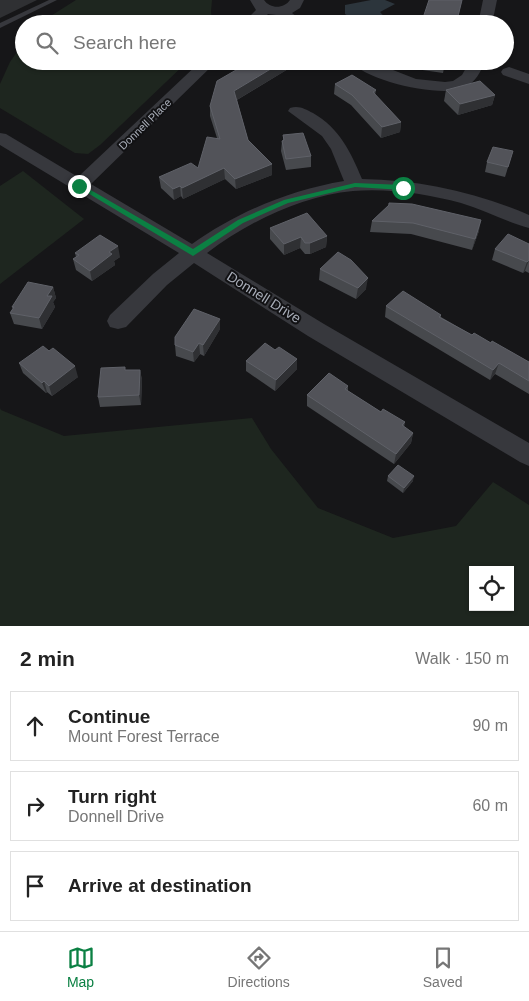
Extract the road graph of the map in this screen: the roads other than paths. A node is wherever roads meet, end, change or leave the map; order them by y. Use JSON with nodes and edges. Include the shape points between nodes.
{"nodes":[{"id":1,"x":54,"y":0,"type":"edge"},
{"id":2,"x":297,"y":0,"type":"edge"},
{"id":3,"x":490,"y":0,"type":"edge"},
{"id":4,"x":261,"y":4,"type":"edge"},
{"id":5,"x":280,"y":11,"type":"junction"},
{"id":6,"x":23,"y":15,"type":"edge"},
{"id":7,"x":254,"y":15,"type":"edge"},
{"id":8,"x":286,"y":15,"type":"edge"},
{"id":9,"x":487,"y":15,"type":"edge"},
{"id":10,"x":15,"y":19,"type":"edge"},
{"id":11,"x":0,"y":26,"type":"edge"},
{"id":12,"x":201,"y":70,"type":"edge"},
{"id":13,"x":376,"y":70,"type":"edge"},
{"id":14,"x":472,"y":70,"type":"edge"},
{"id":15,"x":509,"y":72,"type":"dead end"},
{"id":16,"x":529,"y":79,"type":"edge"},
{"id":17,"x":296,"y":111,"type":"dead end"},
{"id":18,"x":0,"y":138,"type":"edge"},
{"id":19,"x":355,"y":185,"type":"junction"},
{"id":20,"x":79,"y":186,"type":"junction"},
{"id":21,"x":529,"y":222,"type":"edge"},
{"id":22,"x":193,"y":253,"type":"junction"},
{"id":23,"x":118,"y":321,"type":"dead end"},
{"id":24,"x":529,"y":455,"type":"edge"}],
"edges":[{"from":1,"to":6,"type":"lane"},
{"from":2,"to":5,"type":"street","via":[[295,6]]},
{"from":3,"to":9,"type":"street"},
{"from":4,"to":5,"type":"street"},
{"from":4,"to":7,"type":"street"},
{"from":5,"to":8,"type":"street"},
{"from":10,"to":11,"type":"lane"},
{"from":12,"to":20,"type":"street","name":"Donnell Place"},
{"from":13,"to":14,"type":"street","via":[[392,78],[438,86],[467,79]]},
{"from":15,"to":16,"type":"street"},
{"from":17,"to":19,"type":"street","via":[[330,132]]},
{"from":18,"to":20,"type":"street","name":"Donnell Drive"},
{"from":19,"to":21,"type":"street","via":[[411,188],[464,197],[498,207]]},
{"from":19,"to":22,"type":"street","via":[[279,204],[240,222]]},
{"from":20,"to":22,"type":"street","name":"Donnell Drive"},
{"from":22,"to":23,"type":"street","via":[[144,293]]},
{"from":22,"to":24,"type":"street","name":"Donnell Drive","via":[[316,330]]}]}
